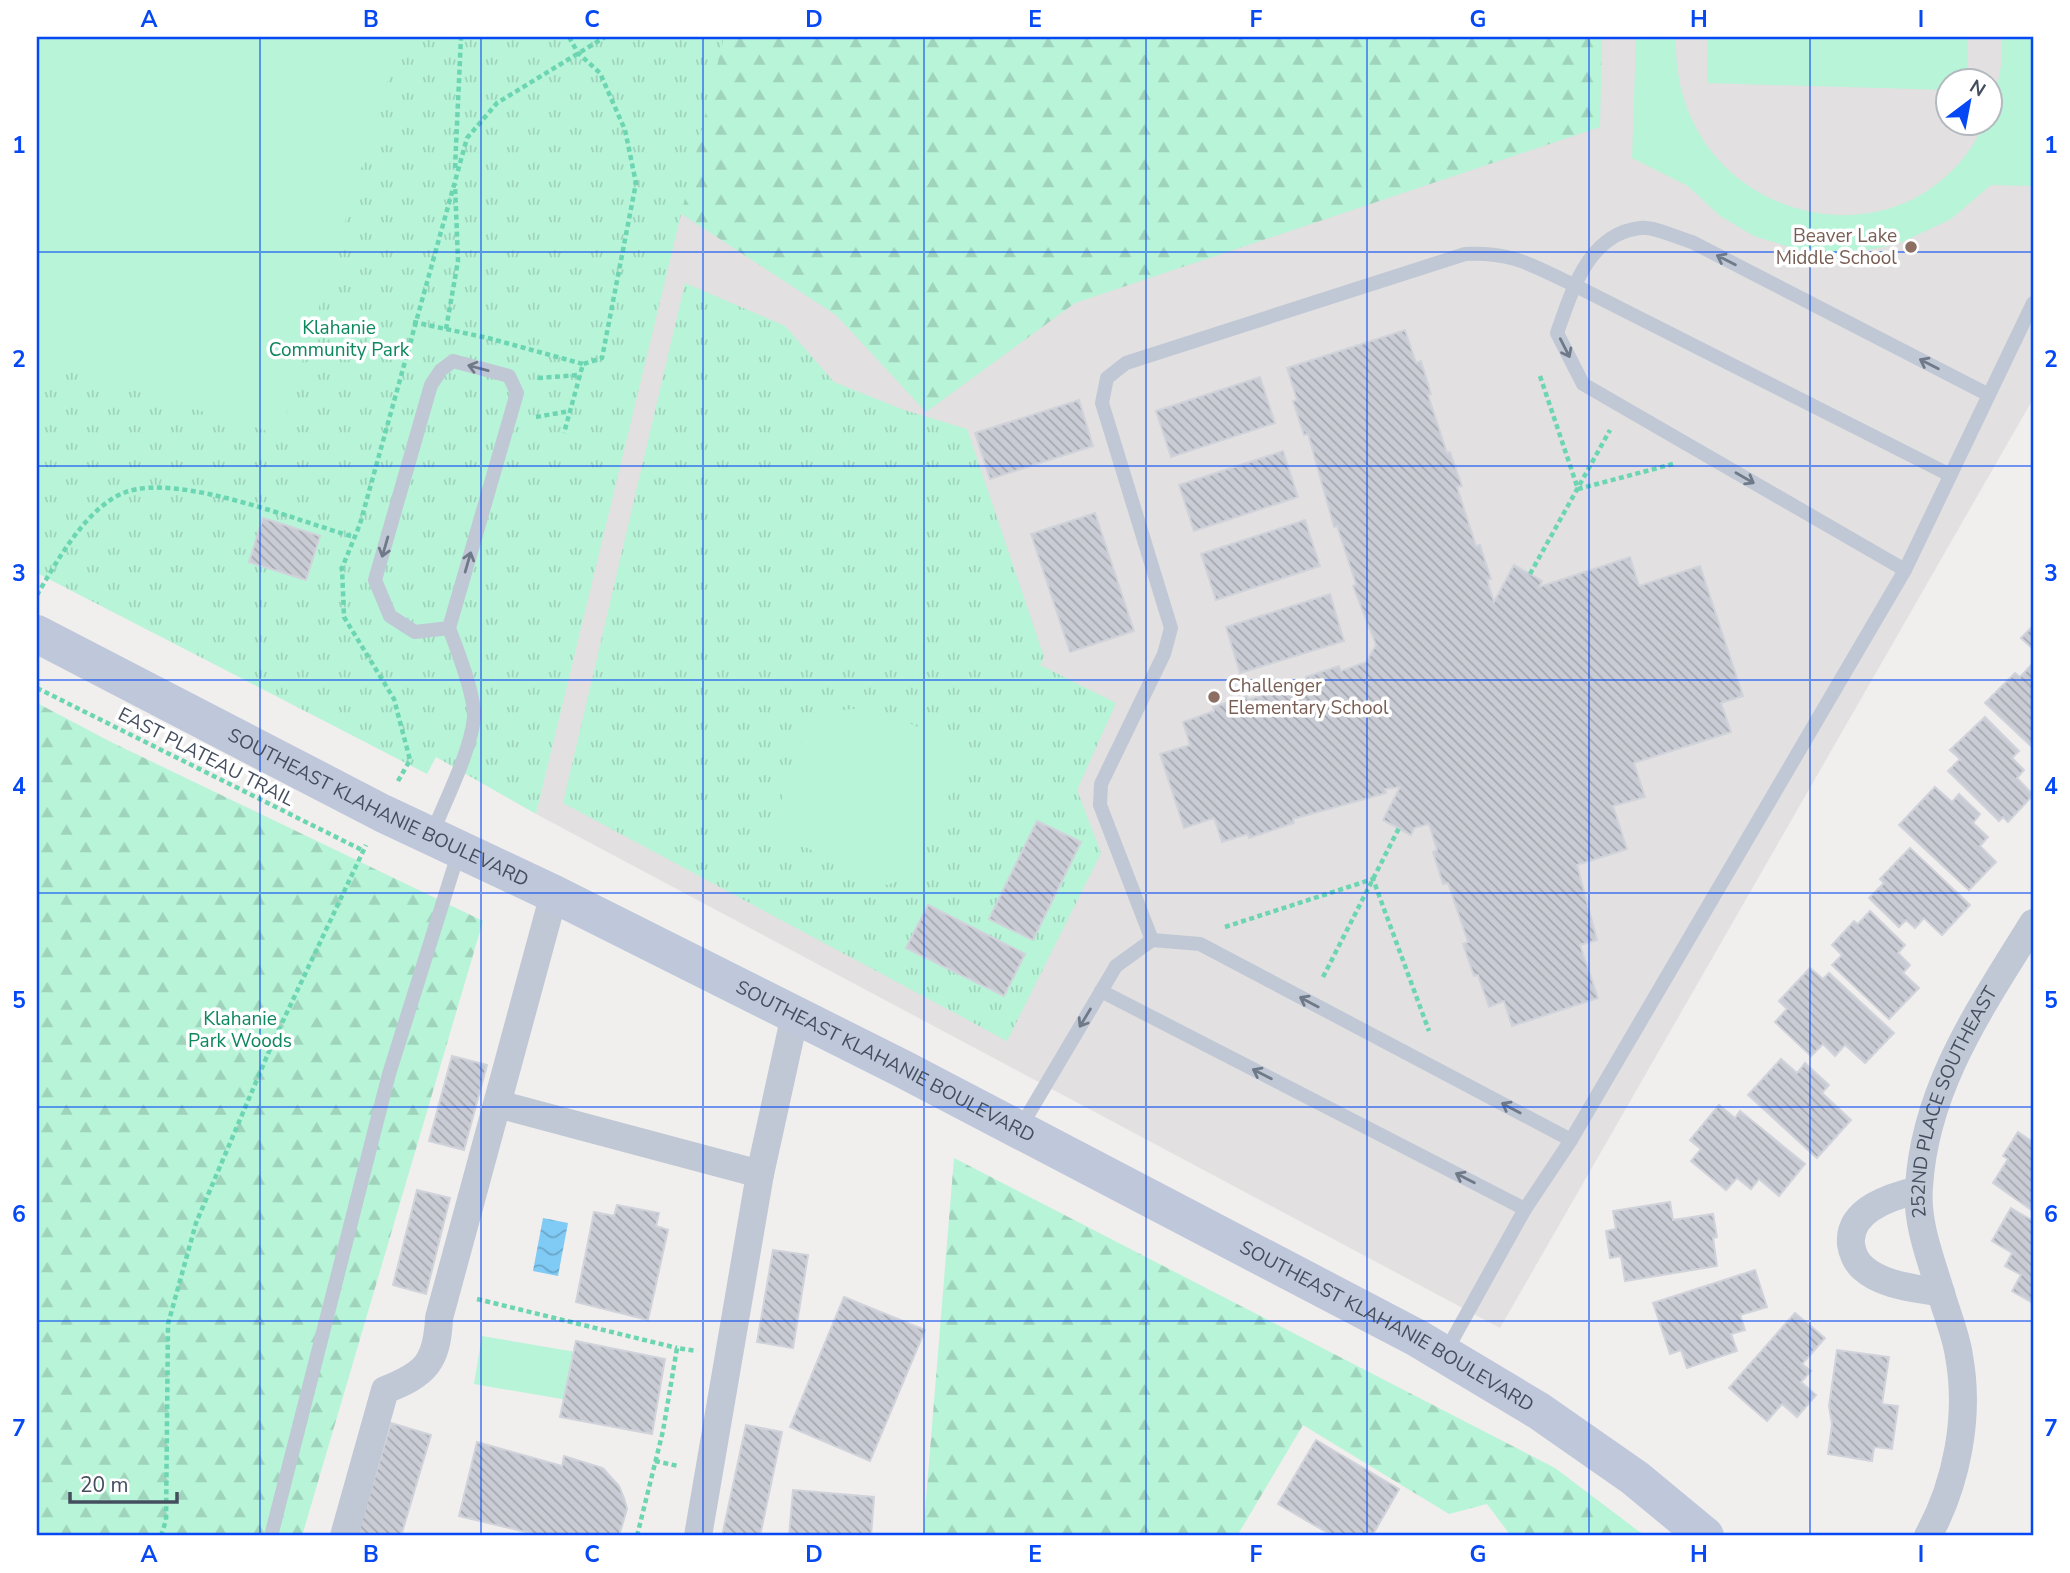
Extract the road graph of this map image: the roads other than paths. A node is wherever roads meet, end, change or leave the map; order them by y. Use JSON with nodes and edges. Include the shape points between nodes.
{"nodes":[{"id":1,"x":1574,"y":285,"type":"junction"},
{"id":2,"x":2033,"y":303,"type":"edge"},
{"id":3,"x":1989,"y":395,"type":"junction"},
{"id":4,"x":1950,"y":475,"type":"junction"},
{"id":5,"x":1905,"y":570,"type":"junction"},
{"id":6,"x":449,"y":628,"type":"junction"},
{"id":7,"x":37,"y":634,"type":"edge"},
{"id":8,"x":445,"y":843,"type":"junction"},
{"id":9,"x":554,"y":894,"type":"junction"},
{"id":10,"x":2033,"y":923,"type":"edge"},
{"id":11,"x":1152,"y":940,"type":"junction"},
{"id":12,"x":1101,"y":991,"type":"junction"},
{"id":13,"x":795,"y":1015,"type":"junction"},
{"id":14,"x":498,"y":1104,"type":"junction"},
{"id":15,"x":1019,"y":1130,"type":"junction"},
{"id":16,"x":1571,"y":1140,"type":"junction"},
{"id":17,"x":760,"y":1174,"type":"junction"},
{"id":18,"x":1918,"y":1190,"type":"junction"},
{"id":19,"x":1525,"y":1209,"type":"junction"},
{"id":20,"x":1941,"y":1293,"type":"junction"},
{"id":21,"x":1445,"y":1355,"type":"junction"},
{"id":22,"x":271,"y":1536,"type":"edge"},
{"id":23,"x":344,"y":1536,"type":"edge"},
{"id":24,"x":698,"y":1536,"type":"edge"},
{"id":25,"x":1705,"y":1536,"type":"edge"},
{"id":26,"x":1928,"y":1536,"type":"edge"}],
"edges":[{"from":3,"to":1,"type":"lane","one_way":true,"via":[[1692,242],[1641,227],[1600,244]]},
{"from":1,"to":4,"type":"lane"},
{"from":1,"to":5,"type":"lane","one_way":true,"via":[[1558,332],[1583,384]]},
{"from":1,"to":11,"type":"lane","via":[[1497,253],[1465,254],[1126,363],[1107,378],[1101,403],[1171,628],[1164,654],[1101,784],[1100,805]]},
{"from":2,"to":3,"type":"lane"},
{"from":3,"to":4,"type":"lane"},
{"from":4,"to":5,"type":"lane"},
{"from":5,"to":16,"type":"lane"},
{"from":6,"to":6,"type":"lane","one_way":true,"via":[[517,393],[509,376],[453,361],[431,385],[376,580],[390,616],[415,632]]},
{"from":6,"to":8,"type":"lane","via":[[474,716]]},
{"from":7,"to":8,"type":"street","name":"SOUTHEAST KLAHANIE BOULEVARD"},
{"from":8,"to":9,"type":"street","name":"SOUTHEAST KLAHANIE BOULEVARD"},
{"from":8,"to":22,"type":"lane"},
{"from":9,"to":13,"type":"street","name":"SOUTHEAST KLAHANIE BOULEVARD"},
{"from":9,"to":14,"type":"street"},
{"from":10,"to":18,"type":"street","name":"252ND PLACE SOUTHEAST","via":[[1976,1015],[1937,1096],[1926,1128]]},
{"from":11,"to":12,"type":"lane","via":[[1116,966]]},
{"from":16,"to":11,"type":"lane","one_way":true,"via":[[1200,944]]},
{"from":12,"to":15,"type":"lane","one_way":true},
{"from":19,"to":12,"type":"lane","one_way":true},
{"from":13,"to":15,"type":"street","name":"SOUTHEAST KLAHANIE BOULEVARD"},
{"from":13,"to":17,"type":"street"},
{"from":14,"to":17,"type":"street"},
{"from":14,"to":23,"type":"street","via":[[432,1360],[411,1380],[386,1390]]},
{"from":15,"to":21,"type":"street","name":"SOUTHEAST KLAHANIE BOULEVARD"},
{"from":16,"to":19,"type":"lane"},
{"from":17,"to":24,"type":"street"},
{"from":18,"to":20,"type":"street","name":"252ND PLACE SOUTHEAST","via":[[1923,1234]]},
{"from":18,"to":20,"type":"street","via":[[1884,1200],[1869,1210],[1857,1223],[1851,1240],[1853,1254],[1863,1268],[1894,1284]]},
{"from":19,"to":21,"type":"lane"},
{"from":20,"to":26,"type":"street","name":"252ND PLACE SOUTHEAST","via":[[1959,1356],[1964,1411],[1953,1470]]},
{"from":21,"to":25,"type":"street","name":"SOUTHEAST KLAHANIE BOULEVARD","via":[[1571,1433]]}]}
